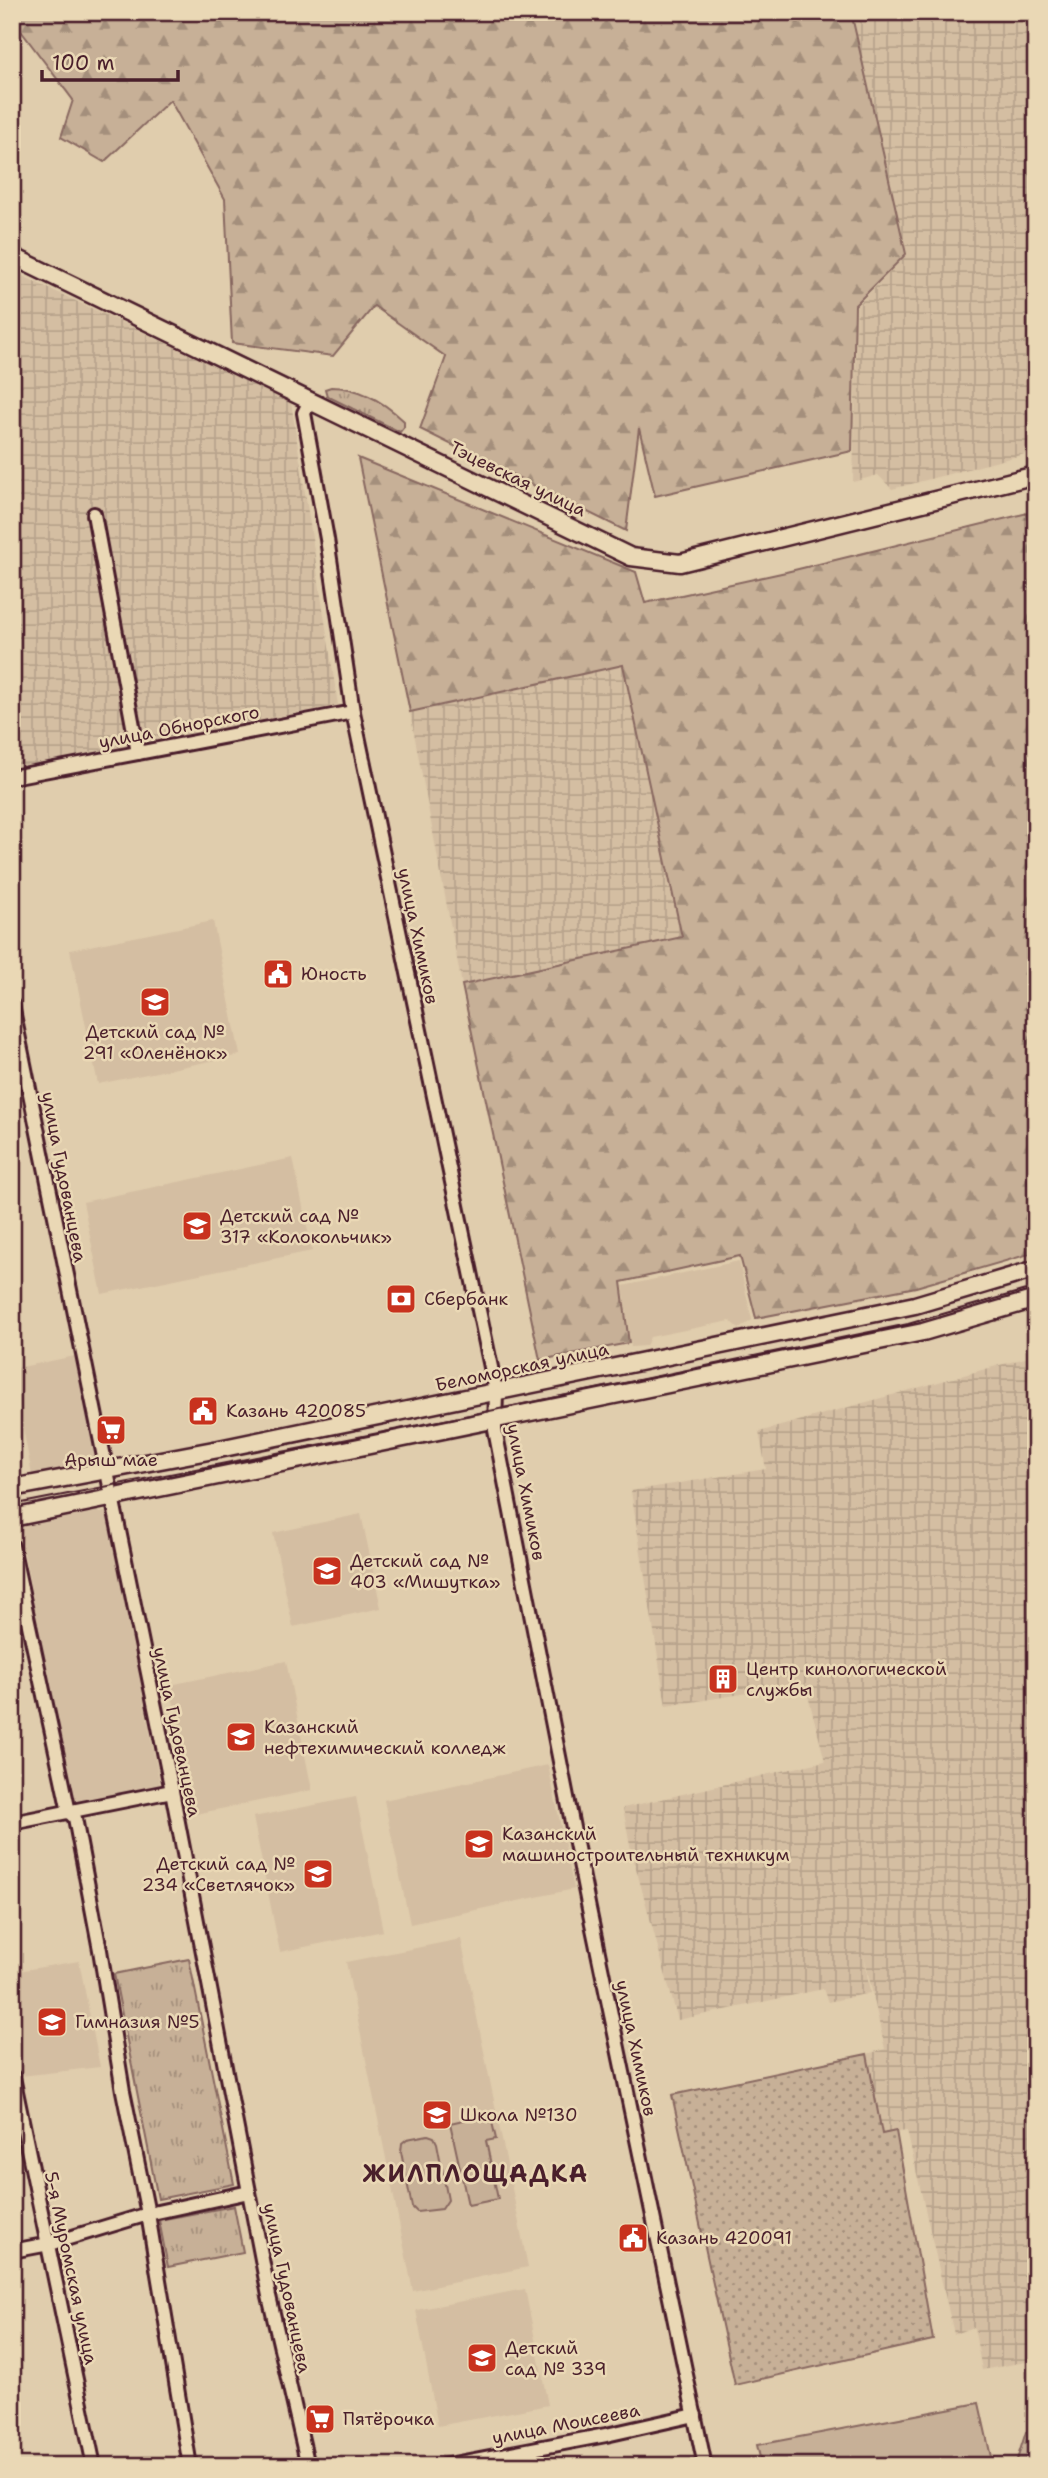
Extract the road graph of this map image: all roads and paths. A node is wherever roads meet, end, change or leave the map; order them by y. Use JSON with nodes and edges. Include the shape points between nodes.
{"nodes":[{"id":1,"x":12,"y":256,"type":"edge"},
{"id":2,"x":310,"y":401,"type":"junction"},
{"id":3,"x":1036,"y":475,"type":"edge"},
{"id":4,"x":94,"y":514,"type":"dead end"},
{"id":5,"x":354,"y":712,"type":"junction"},
{"id":6,"x":138,"y":753,"type":"junction"},
{"id":7,"x":12,"y":778,"type":"edge"},
{"id":8,"x":12,"y":1005,"type":"edge"},
{"id":9,"x":15,"y":1031,"type":"edge"},
{"id":10,"x":1036,"y":1269,"type":"edge"},
{"id":11,"x":1036,"y":1299,"type":"edge"},
{"id":12,"x":915,"y":1305,"type":"junction"},
{"id":13,"x":923,"y":1332,"type":"junction"},
{"id":14,"x":496,"y":1391,"type":"junction"},
{"id":15,"x":494,"y":1420,"type":"junction"},
{"id":16,"x":106,"y":1470,"type":"junction"},
{"id":17,"x":12,"y":1488,"type":"edge"},
{"id":18,"x":111,"y":1498,"type":"junction"},
{"id":19,"x":12,"y":1518,"type":"edge"},
{"id":20,"x":12,"y":1546,"type":"edge"},
{"id":21,"x":172,"y":1791,"type":"junction"},
{"id":22,"x":69,"y":1812,"type":"junction"},
{"id":23,"x":12,"y":1823,"type":"edge"},
{"id":24,"x":13,"y":2077,"type":"edge"},
{"id":25,"x":249,"y":2192,"type":"junction"},
{"id":26,"x":148,"y":2214,"type":"junction"},
{"id":27,"x":49,"y":2244,"type":"junction"},
{"id":28,"x":12,"y":2251,"type":"edge"},
{"id":29,"x":695,"y":2415,"type":"junction"},
{"id":30,"x":94,"y":2466,"type":"edge"},
{"id":31,"x":190,"y":2466,"type":"edge"},
{"id":32,"x":308,"y":2466,"type":"edge"},
{"id":33,"x":443,"y":2466,"type":"edge"},
{"id":34,"x":705,"y":2466,"type":"edge"}],
"edges":[{"from":1,"to":2,"type":"main road","name":"Тэцевская улица"},
{"from":2,"to":3,"type":"main road","name":"Тэцевская улица","via":[[631,557],[680,564]]},
{"from":2,"to":5,"type":"street","name":"улица Химиков","via":[[304,413]]},
{"from":4,"to":6,"type":"street"},
{"from":5,"to":6,"type":"street","name":"улица Обнорского"},
{"from":5,"to":14,"type":"street","name":"улица Химиков"},
{"from":6,"to":7,"type":"street","name":"улица Обнорского"},
{"from":8,"to":9,"type":"street","name":"улица Гудованцева"},
{"from":9,"to":16,"type":"street","name":"улица Гудованцева"},
{"from":10,"to":12,"type":"main road","name":"Беломорская улица"},
{"from":11,"to":13,"type":"main road"},
{"from":12,"to":13,"type":"main road"},
{"from":12,"to":14,"type":"main road","name":"Беломорская улица"},
{"from":13,"to":15,"type":"main road"},
{"from":14,"to":15,"type":"street","name":"улица Химиков"},
{"from":14,"to":16,"type":"main road","name":"Беломорская улица"},
{"from":15,"to":18,"type":"main road"},
{"from":15,"to":29,"type":"street","name":"улица Химиков","via":[[589,1909]]},
{"from":16,"to":17,"type":"main road","name":"Беломорская улица"},
{"from":16,"to":18,"type":"street","name":"улица Гудованцева"},
{"from":18,"to":19,"type":"main road"},
{"from":18,"to":21,"type":"street","name":"улица Гудованцева"},
{"from":20,"to":22,"type":"street"},
{"from":21,"to":22,"type":"street"},
{"from":21,"to":25,"type":"street","name":"улица Гудованцева"},
{"from":22,"to":23,"type":"street"},
{"from":22,"to":26,"type":"street","via":[[75,1818]]},
{"from":24,"to":27,"type":"street","name":"5-я Муромская улица"},
{"from":25,"to":26,"type":"street"},
{"from":25,"to":32,"type":"street","name":"улица Гудованцева"},
{"from":26,"to":27,"type":"street"},
{"from":26,"to":31,"type":"street"},
{"from":27,"to":28,"type":"street"},
{"from":27,"to":30,"type":"street","name":"5-я Муромская улица"},
{"from":29,"to":33,"type":"street","name":"улица Моисеева"},
{"from":29,"to":34,"type":"street","name":"улица Химиков"}]}
